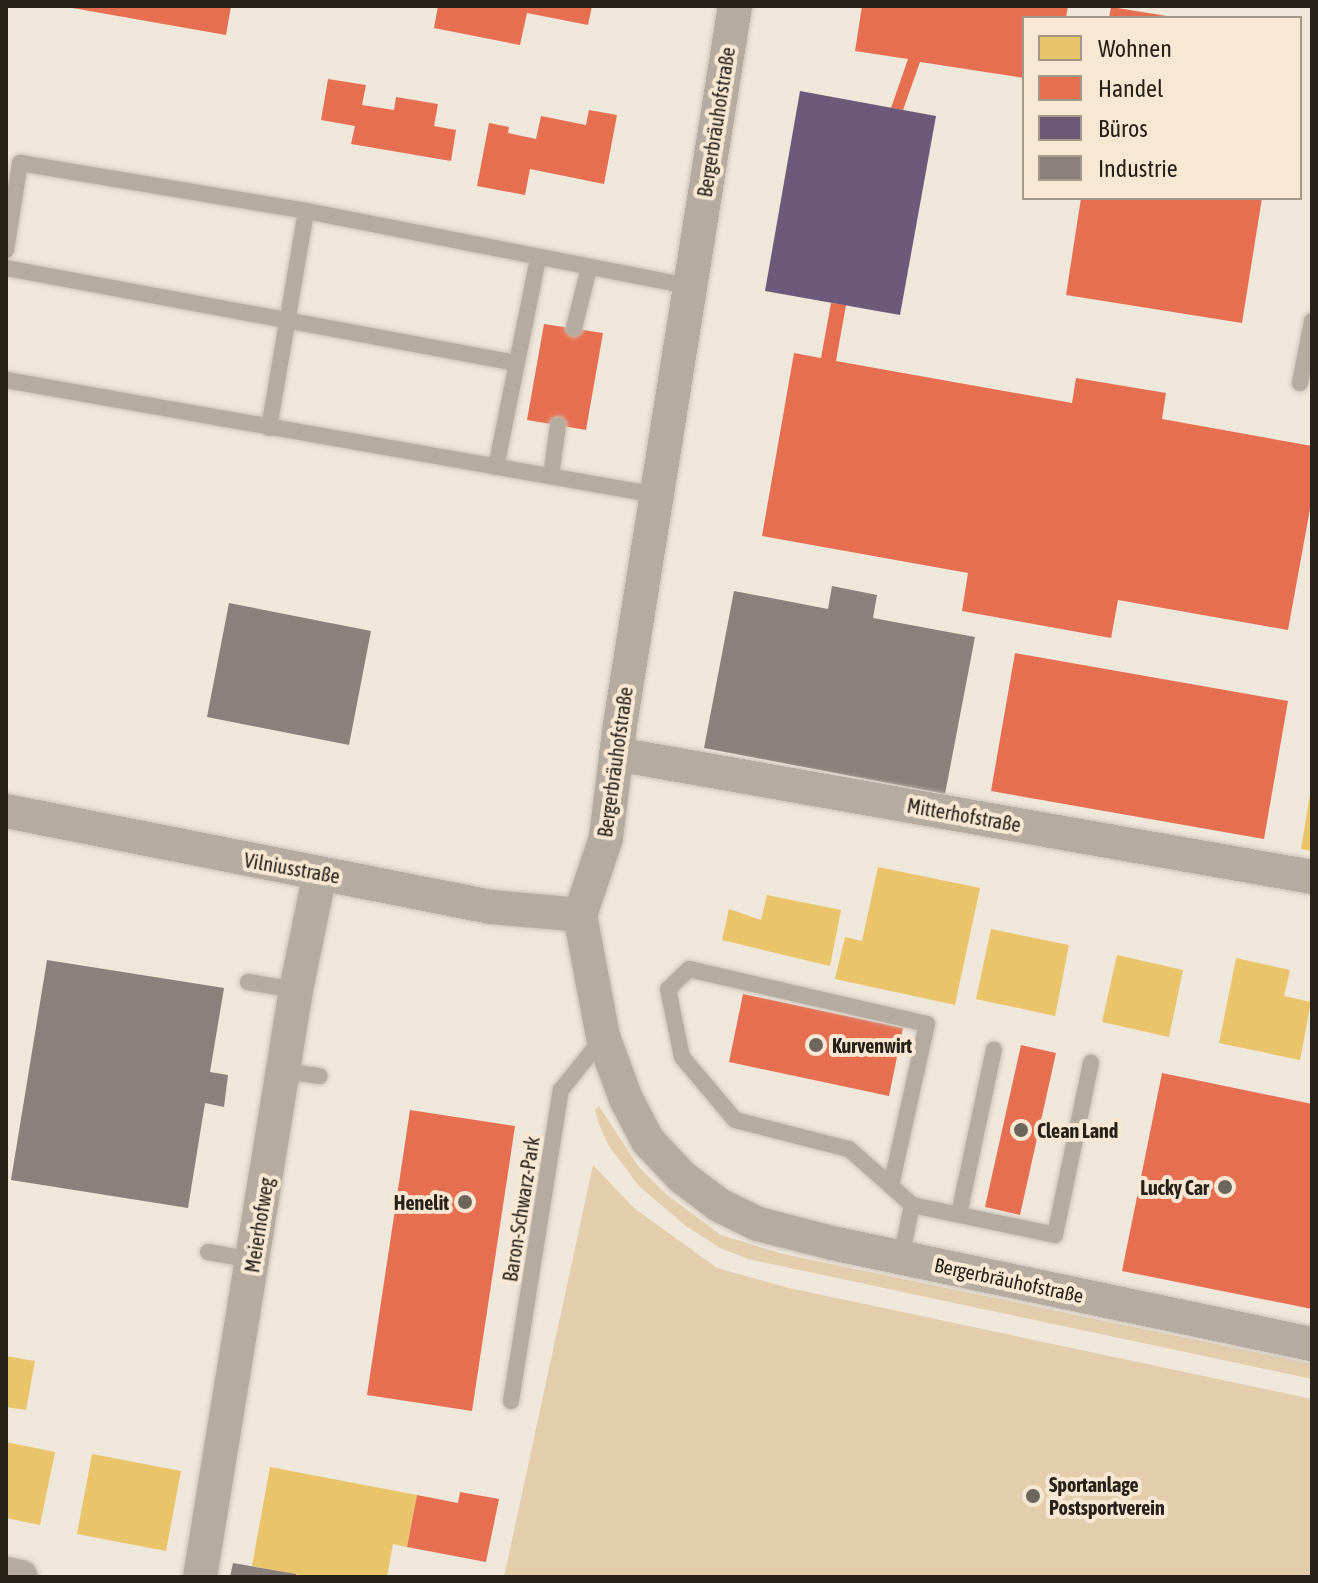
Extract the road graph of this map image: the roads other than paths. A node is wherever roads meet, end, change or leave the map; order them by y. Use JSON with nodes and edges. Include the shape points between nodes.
{"nodes":[{"id":1,"x":735,"y":6,"type":"edge"},
{"id":2,"x":306,"y":211,"type":"junction"},
{"id":3,"x":6,"y":250,"type":"edge"},
{"id":4,"x":538,"y":258,"type":"junction"},
{"id":5,"x":6,"y":268,"type":"edge"},
{"id":6,"x":589,"y":268,"type":"junction"},
{"id":7,"x":689,"y":286,"type":"junction"},
{"id":8,"x":288,"y":319,"type":"junction"},
{"id":9,"x":1312,"y":321,"type":"edge"},
{"id":10,"x":574,"y":328,"type":"dead end"},
{"id":11,"x":516,"y":363,"type":"junction"},
{"id":12,"x":6,"y":380,"type":"edge"},
{"id":13,"x":1300,"y":383,"type":"dead end"},
{"id":14,"x":558,"y":425,"type":"dead end"},
{"id":15,"x":269,"y":428,"type":"junction"},
{"id":16,"x":496,"y":467,"type":"junction"},
{"id":17,"x":551,"y":476,"type":"junction"},
{"id":18,"x":656,"y":495,"type":"junction"},
{"id":19,"x":616,"y":754,"type":"junction"},
{"id":20,"x":6,"y":811,"type":"edge"},
{"id":21,"x":320,"y":873,"type":"junction"},
{"id":22,"x":1312,"y":877,"type":"edge"},
{"id":23,"x":580,"y":915,"type":"junction"},
{"id":24,"x":248,"y":982,"type":"dead end"},
{"id":25,"x":296,"y":990,"type":"junction"},
{"id":26,"x":603,"y":1037,"type":"junction"},
{"id":27,"x":994,"y":1050,"type":"dead end"},
{"id":28,"x":1091,"y":1063,"type":"dead end"},
{"id":29,"x":283,"y":1071,"type":"junction"},
{"id":30,"x":320,"y":1076,"type":"dead end"},
{"id":31,"x":891,"y":1186,"type":"junction"},
{"id":32,"x":912,"y":1205,"type":"junction"},
{"id":33,"x":959,"y":1214,"type":"junction"},
{"id":34,"x":208,"y":1252,"type":"dead end"},
{"id":35,"x":901,"y":1258,"type":"junction"},
{"id":36,"x":253,"y":1260,"type":"junction"},
{"id":37,"x":1312,"y":1344,"type":"edge"},
{"id":38,"x":511,"y":1401,"type":"dead end"},
{"id":39,"x":6,"y":1574,"type":"edge"},
{"id":40,"x":21,"y":1577,"type":"edge"},
{"id":41,"x":200,"y":1577,"type":"edge"}],
"edges":[{"from":1,"to":7,"type":"street","name":"Bergerbräuhofstraße"},
{"from":2,"to":3,"type":"lane","via":[[20,163]]},
{"from":2,"to":4,"type":"lane"},
{"from":2,"to":8,"type":"lane"},
{"from":4,"to":6,"type":"lane"},
{"from":4,"to":11,"type":"lane"},
{"from":5,"to":8,"type":"lane"},
{"from":6,"to":7,"type":"lane"},
{"from":6,"to":10,"type":"lane"},
{"from":7,"to":18,"type":"street","name":"Bergerbräuhofstraße"},
{"from":8,"to":11,"type":"lane"},
{"from":8,"to":15,"type":"lane"},
{"from":9,"to":13,"type":"lane"},
{"from":11,"to":16,"type":"lane"},
{"from":12,"to":15,"type":"lane"},
{"from":14,"to":17,"type":"lane"},
{"from":15,"to":16,"type":"lane"},
{"from":16,"to":17,"type":"lane"},
{"from":17,"to":18,"type":"lane"},
{"from":18,"to":19,"type":"street","name":"Bergerbräuhofstraße"},
{"from":19,"to":22,"type":"street","name":"Mitterhofstraße"},
{"from":19,"to":23,"type":"street","name":"Bergerbräuhofstraße","via":[[606,838]]},
{"from":20,"to":21,"type":"street","name":"Vilniusstraße"},
{"from":21,"to":23,"type":"street","name":"Vilniusstraße","via":[[491,907]]},
{"from":21,"to":25,"type":"street","name":"Meierhofweg"},
{"from":23,"to":26,"type":"street","name":"Bergerbräuhofstraße"},
{"from":24,"to":25,"type":"lane"},
{"from":25,"to":29,"type":"street","name":"Meierhofweg"},
{"from":26,"to":35,"type":"street","name":"Bergerbräuhofstraße","via":[[648,1141],[719,1205],[758,1224]]},
{"from":26,"to":38,"type":"lane","name":"Baron-Schwarz-Park","via":[[561,1090]]},
{"from":27,"to":33,"type":"lane"},
{"from":28,"to":33,"type":"lane","via":[[1055,1235]]},
{"from":29,"to":30,"type":"lane"},
{"from":29,"to":36,"type":"street","name":"Meierhofweg"},
{"from":31,"to":31,"type":"lane","via":[[849,1149],[735,1120],[682,1057],[668,989],[689,969],[927,1024]]},
{"from":31,"to":32,"type":"lane"},
{"from":32,"to":33,"type":"lane"},
{"from":32,"to":35,"type":"lane"},
{"from":34,"to":36,"type":"lane"},
{"from":35,"to":37,"type":"street","name":"Bergerbräuhofstraße"},
{"from":36,"to":41,"type":"street","name":"Meierhofweg"},
{"from":39,"to":40,"type":"street"}]}
